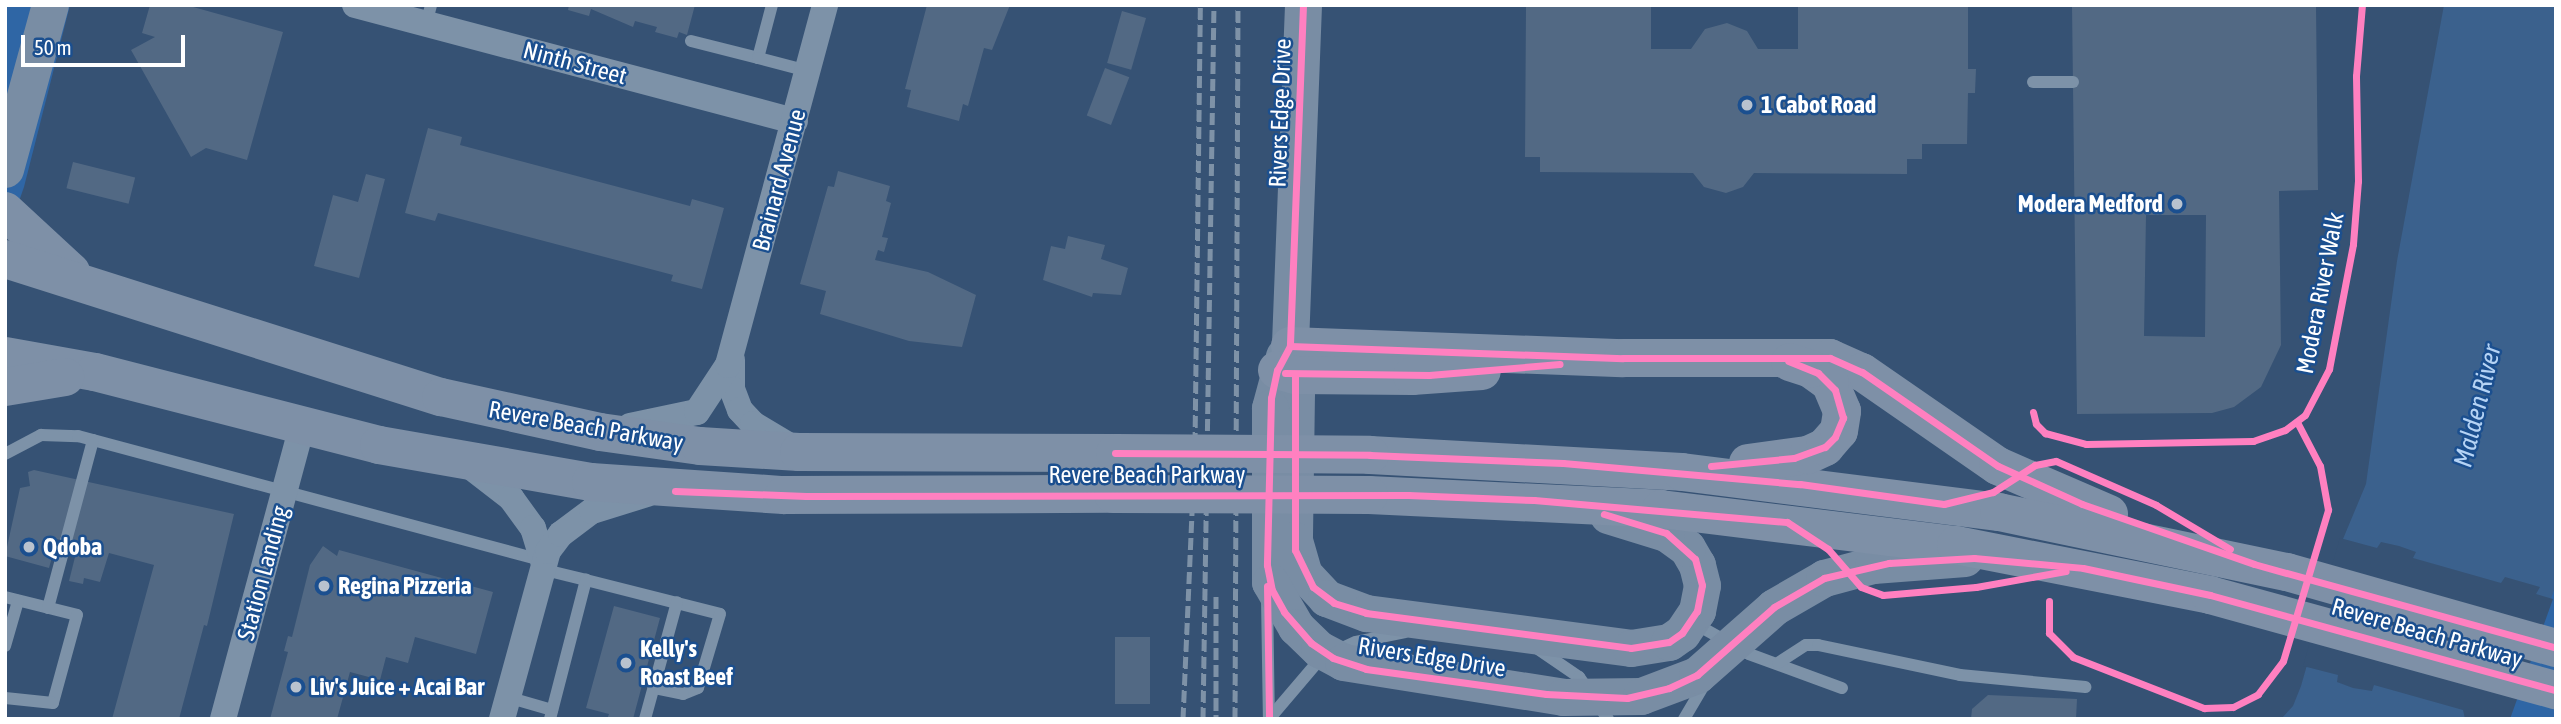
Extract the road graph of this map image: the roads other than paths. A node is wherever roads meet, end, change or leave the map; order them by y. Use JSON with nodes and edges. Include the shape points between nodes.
{"nodes":[{"id":1,"x":50,"y":5,"type":"edge"},
{"id":2,"x":772,"y":5,"type":"edge"},
{"id":3,"x":825,"y":5,"type":"edge"},
{"id":4,"x":1303,"y":5,"type":"edge"},
{"id":5,"x":359,"y":6,"type":"edge"},
{"id":6,"x":428,"y":15,"type":"edge"},
{"id":7,"x":691,"y":41,"type":"dead end"},
{"id":8,"x":758,"y":58,"type":"junction"},
{"id":9,"x":808,"y":71,"type":"junction"},
{"id":10,"x":2033,"y":82,"type":"dead end"},
{"id":11,"x":2073,"y":82,"type":"dead end"},
{"id":12,"x":795,"y":121,"type":"junction"},
{"id":13,"x":5,"y":169,"type":"edge"},
{"id":14,"x":5,"y":211,"type":"edge"},
{"id":15,"x":5,"y":259,"type":"edge"},
{"id":16,"x":89,"y":286,"type":"junction"},
{"id":17,"x":5,"y":356,"type":"edge"},
{"id":18,"x":1763,"y":358,"type":"junction"},
{"id":19,"x":1288,"y":364,"type":"junction"},
{"id":20,"x":144,"y":384,"type":"junction"},
{"id":21,"x":5,"y":387,"type":"edge"},
{"id":22,"x":725,"y":387,"type":"junction"},
{"id":23,"x":302,"y":427,"type":"junction"},
{"id":24,"x":600,"y":432,"type":"junction"},
{"id":25,"x":93,"y":440,"type":"junction"},
{"id":26,"x":799,"y":452,"type":"junction"},
{"id":27,"x":5,"y":454,"type":"edge"},
{"id":28,"x":465,"y":462,"type":"junction"},
{"id":29,"x":1643,"y":468,"type":"junction"},
{"id":30,"x":675,"y":491,"type":"junction"},
{"id":31,"x":285,"y":492,"type":"junction"},
{"id":32,"x":1492,"y":498,"type":"junction"},
{"id":33,"x":2254,"y":564,"type":"junction"},
{"id":34,"x":542,"y":565,"type":"junction"},
{"id":35,"x":1267,"y":565,"type":"junction"},
{"id":36,"x":2084,"y":568,"type":"junction"},
{"id":37,"x":586,"y":580,"type":"junction"},
{"id":38,"x":12,"y":599,"type":"edge"},
{"id":39,"x":677,"y":602,"type":"junction"},
{"id":40,"x":48,"y":608,"type":"junction"},
{"id":41,"x":1692,"y":622,"type":"junction"},
{"id":42,"x":1467,"y":627,"type":"junction"},
{"id":43,"x":1731,"y":645,"type":"junction"},
{"id":44,"x":5,"y":646,"type":"edge"},
{"id":45,"x":2556,"y":648,"type":"edge"},
{"id":46,"x":1327,"y":655,"type":"junction"},
{"id":47,"x":1778,"y":663,"type":"junction"},
{"id":48,"x":2085,"y":687,"type":"dead end"},
{"id":49,"x":654,"y":688,"type":"junction"},
{"id":50,"x":1842,"y":688,"type":"dead end"},
{"id":51,"x":2556,"y":690,"type":"edge"},
{"id":52,"x":5,"y":698,"type":"edge"},
{"id":53,"x":505,"y":708,"type":"edge"},
{"id":54,"x":1603,"y":709,"type":"edge"},
{"id":55,"x":551,"y":714,"type":"edge"},
{"id":56,"x":223,"y":719,"type":"edge"},
{"id":57,"x":645,"y":719,"type":"edge"},
{"id":58,"x":1269,"y":719,"type":"edge"},
{"id":59,"x":1684,"y":719,"type":"edge"}],
"edges":[{"from":1,"to":13,"type":"main road"},
{"from":2,"to":8,"type":"lane"},
{"from":3,"to":9,"type":"street","name":"Brainard Avenue"},
{"from":4,"to":19,"type":"main road","name":"Rivers Edge Drive"},
{"from":5,"to":6,"type":"street","name":"Ninth Street"},
{"from":6,"to":12,"type":"street","name":"Ninth Street"},
{"from":7,"to":8,"type":"lane"},
{"from":8,"to":9,"type":"lane"},
{"from":9,"to":12,"type":"street","name":"Brainard Avenue"},
{"from":10,"to":11,"type":"lane"},
{"from":12,"to":22,"type":"street","name":"Brainard Avenue"},
{"from":14,"to":16,"type":"highway","via":[[55,261]]},
{"from":15,"to":16,"type":"highway","name":"Revere Beach Parkway"},
{"from":16,"to":24,"type":"highway","name":"Revere Beach Parkway","via":[[463,403]]},
{"from":17,"to":20,"type":"highway","name":"Revere Beach Parkway"},
{"from":18,"to":19,"type":"highway","via":[[1623,358],[1429,375]]},
{"from":18,"to":29,"type":"highway","via":[[1803,366],[1830,383],[1843,418],[1831,442],[1794,458]]},
{"from":18,"to":33,"type":"highway","via":[[1810,356],[1844,362],[2019,477],[2152,530]]},
{"from":19,"to":35,"type":"main road","name":"Rivers Edge Drive","via":[[1270,408]]},
{"from":19,"to":42,"type":"main road","name":"Rivers Edge Drive","via":[[1294,541],[1308,580],[1326,598],[1354,611]]},
{"from":20,"to":21,"type":"highway","via":[[64,377]]},
{"from":20,"to":23,"type":"highway","name":"Revere Beach Parkway"},
{"from":22,"to":24,"type":"street","name":"Brainard Avenue","via":[[687,417]]},
{"from":22,"to":26,"type":"street","via":[[753,424]]},
{"from":23,"to":28,"type":"highway","name":"Revere Beach Parkway"},
{"from":23,"to":31,"type":"street","name":"Station Landing"},
{"from":24,"to":26,"type":"highway","name":"Revere Beach Parkway","via":[[710,447]]},
{"from":25,"to":27,"type":"lane","via":[[41,435]]},
{"from":25,"to":31,"type":"lane"},
{"from":25,"to":40,"type":"lane"},
{"from":26,"to":29,"type":"highway","name":"Revere Beach Parkway","bridge":true,"via":[[1370,455]]},
{"from":28,"to":30,"type":"highway","name":"Revere Beach Parkway"},
{"from":28,"to":34,"type":"street","via":[[511,498],[533,528]]},
{"from":29,"to":33,"type":"highway","name":"Revere Beach Parkway","via":[[1999,512]]},
{"from":30,"to":32,"type":"highway","name":"Revere Beach Parkway","bridge":true,"via":[[806,496]]},
{"from":30,"to":34,"type":"street","via":[[623,499],[592,511],[561,534]]},
{"from":31,"to":34,"type":"lane"},
{"from":31,"to":56,"type":"street","name":"Station Landing"},
{"from":32,"to":36,"type":"highway","name":"Revere Beach Parkway","via":[[1809,524]]},
{"from":32,"to":41,"type":"main road","via":[[1597,513],[1666,533],[1686,548],[1700,571],[1700,600]]},
{"from":33,"to":45,"type":"highway","name":"Revere Beach Parkway"},
{"from":34,"to":37,"type":"lane"},
{"from":34,"to":53,"type":"street"},
{"from":35,"to":46,"type":"main road","name":"Rivers Edge Drive","via":[[1279,605]]},
{"from":35,"to":58,"type":"lane"},
{"from":36,"to":43,"type":"main road","name":"Rivers Edge Drive","via":[[1953,558],[1858,568],[1824,578],[1785,599]]},
{"from":36,"to":51,"type":"highway","name":"Revere Beach Parkway","via":[[2243,603]]},
{"from":37,"to":39,"type":"lane"},
{"from":37,"to":55,"type":"lane"},
{"from":38,"to":40,"type":"lane"},
{"from":38,"to":44,"type":"lane"},
{"from":39,"to":49,"type":"lane"},
{"from":39,"to":49,"type":"lane","via":[[720,614],[703,681],[692,692]]},
{"from":40,"to":52,"type":"lane","via":[[76,615],[53,703]]},
{"from":41,"to":42,"type":"main road","name":"Rivers Edge Drive","via":[[1669,642],[1639,648]]},
{"from":41,"to":43,"type":"lane"},
{"from":42,"to":46,"type":"lane","via":[[1376,637]]},
{"from":42,"to":54,"type":"lane","via":[[1546,653],[1579,677]]},
{"from":43,"to":47,"type":"lane"},
{"from":43,"to":54,"type":"main road","name":"Rivers Edge Drive","via":[[1709,666],[1669,688]]},
{"from":43,"to":59,"type":"lane"},
{"from":46,"to":54,"type":"main road","name":"Rivers Edge Drive","via":[[1366,669]]},
{"from":46,"to":58,"type":"lane","via":[[1308,669]]},
{"from":47,"to":48,"type":"lane","via":[[1806,645],[1960,675]]},
{"from":47,"to":50,"type":"lane"},
{"from":49,"to":57,"type":"lane"},
{"from":53,"to":55,"type":"lane"}]}
